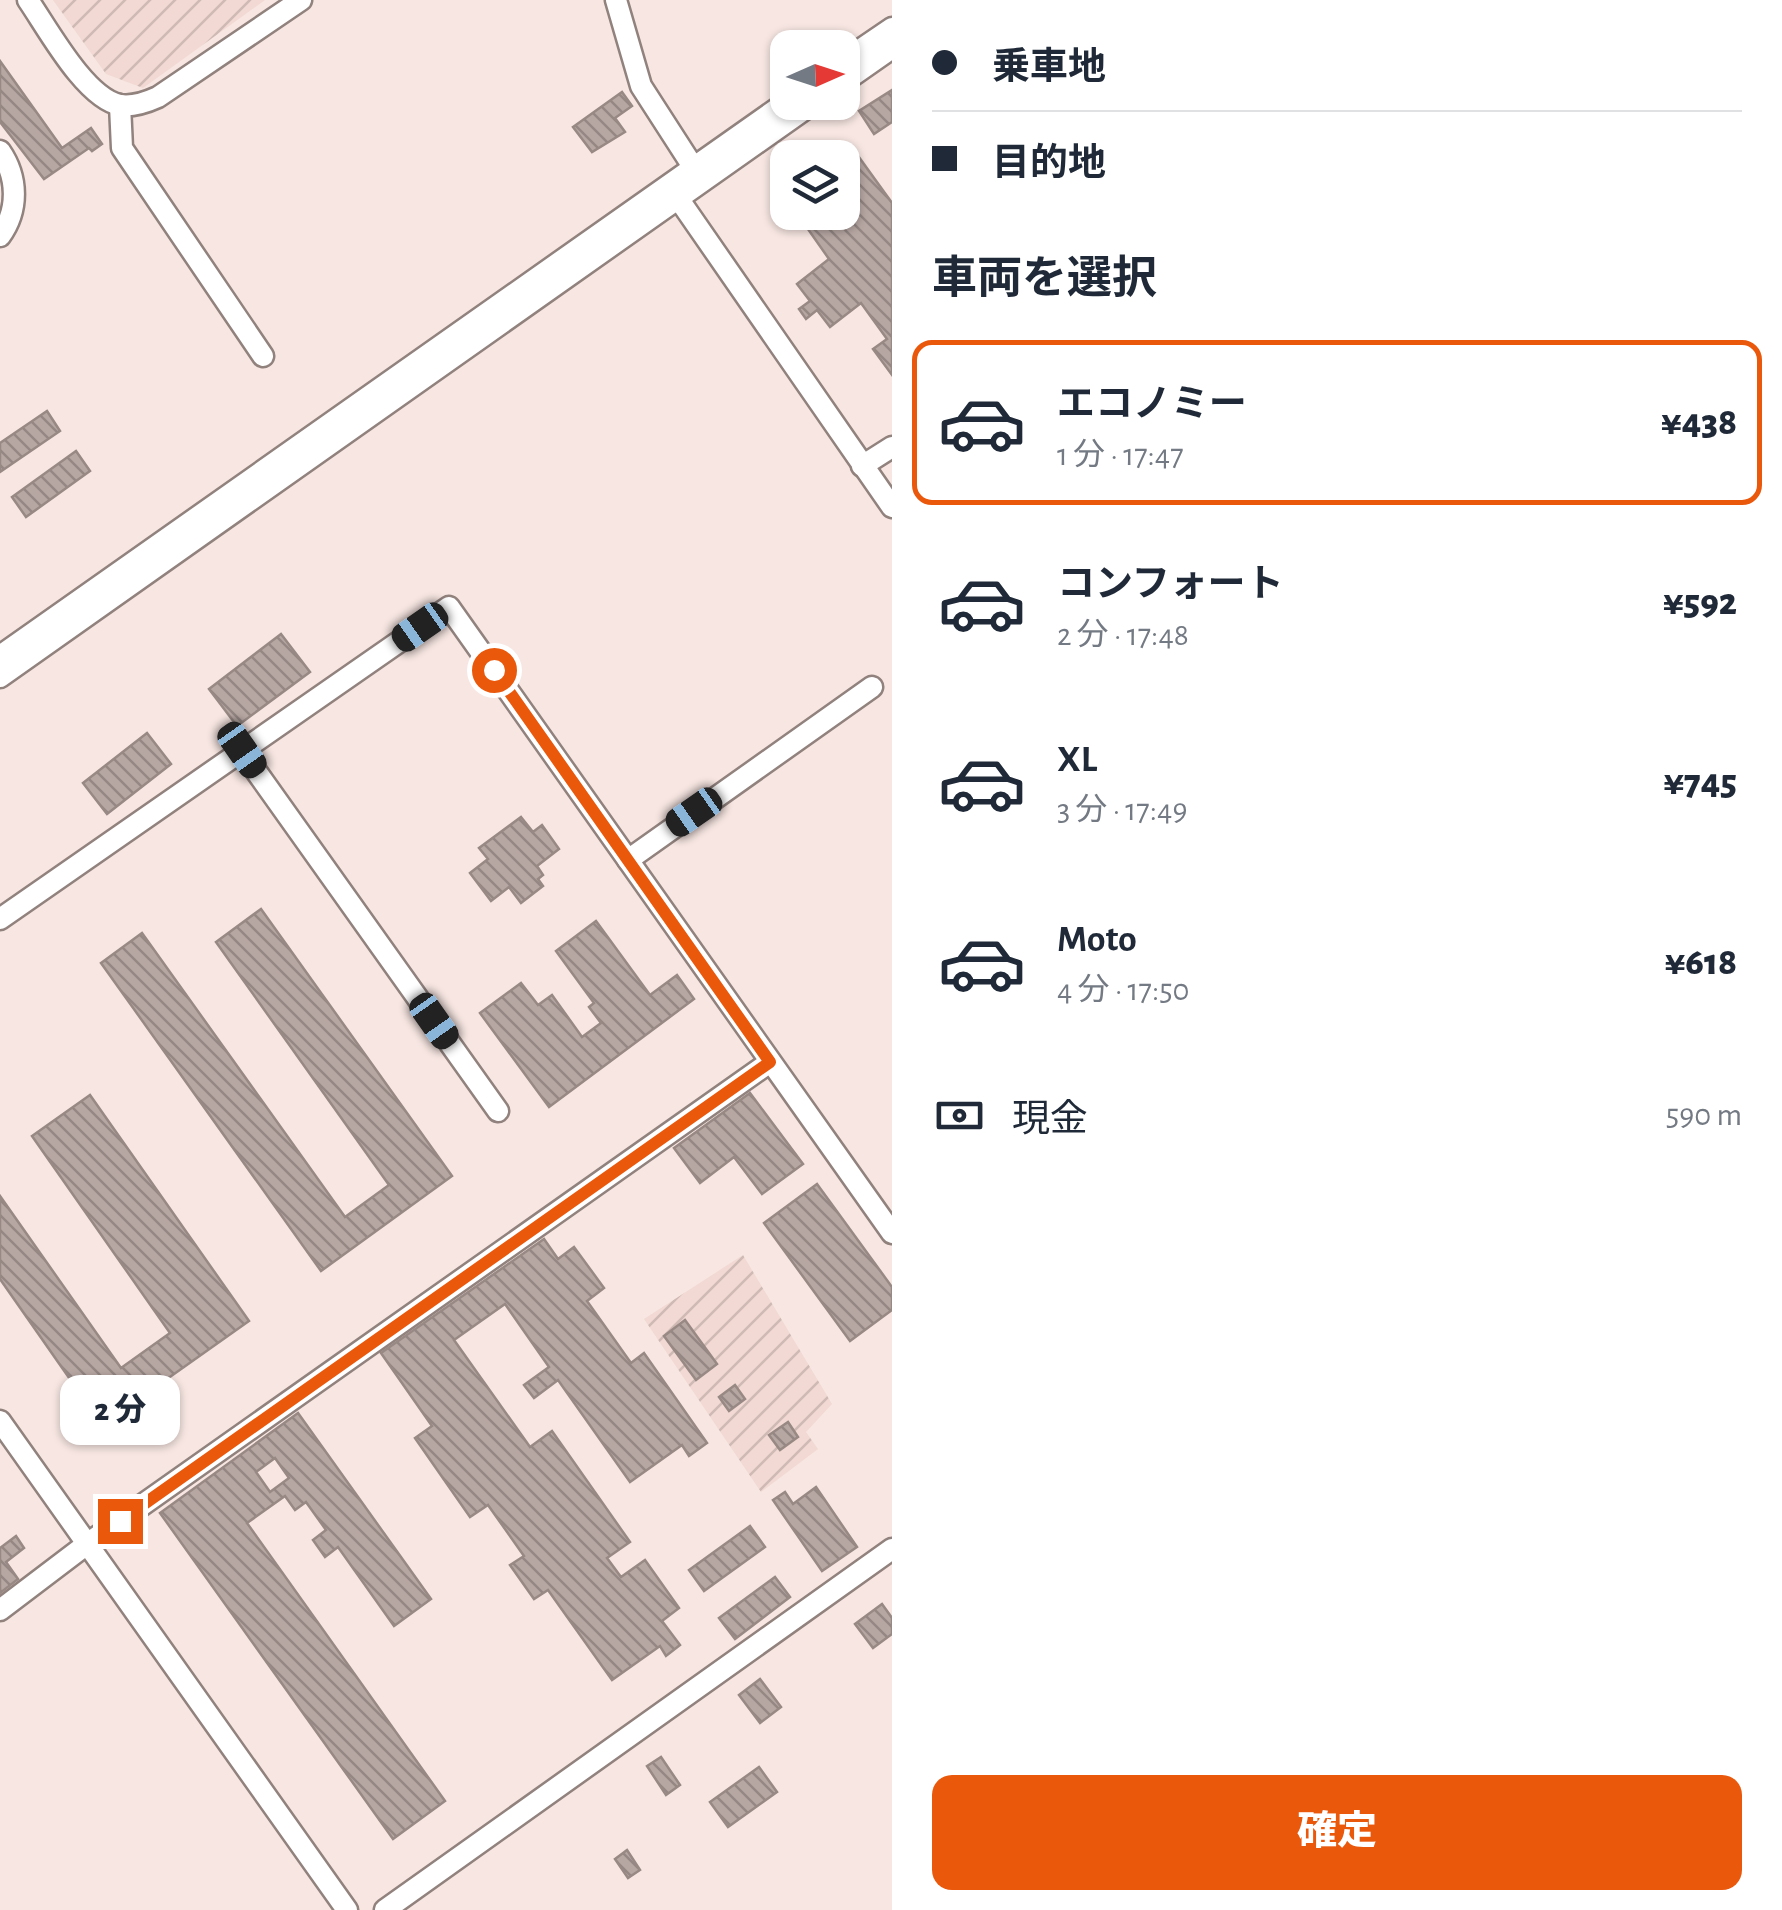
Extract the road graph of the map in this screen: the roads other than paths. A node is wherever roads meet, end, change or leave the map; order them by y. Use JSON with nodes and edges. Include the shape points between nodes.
{"nodes":[{"id":1,"x":28,"y":0,"type":"edge"},
{"id":2,"x":301,"y":0,"type":"edge"},
{"id":3,"x":616,"y":0,"type":"edge"},
{"id":4,"x":892,"y":28,"type":"edge"},
{"id":5,"x":892,"y":48,"type":"edge"},
{"id":6,"x":860,"y":50,"type":"edge"},
{"id":7,"x":860,"y":70,"type":"edge"},
{"id":8,"x":120,"y":105,"type":"junction"},
{"id":9,"x":770,"y":116,"type":"edge"},
{"id":10,"x":786,"y":120,"type":"edge"},
{"id":11,"x":0,"y":151,"type":"edge"},
{"id":12,"x":698,"y":174,"type":"junction"},
{"id":13,"x":674,"y":192,"type":"junction"},
{"id":14,"x":1,"y":235,"type":"edge"},
{"id":15,"x":263,"y":356,"type":"dead end"},
{"id":16,"x":892,"y":447,"type":"edge"},
{"id":17,"x":862,"y":466,"type":"junction"},
{"id":18,"x":892,"y":507,"type":"edge"},
{"id":19,"x":0,"y":656,"type":"edge"},
{"id":20,"x":0,"y":677,"type":"edge"},
{"id":21,"x":872,"y":687,"type":"dead end"},
{"id":22,"x":242,"y":750,"type":"junction"},
{"id":23,"x":628,"y":860,"type":"junction"},
{"id":24,"x":0,"y":919,"type":"edge"},
{"id":25,"x":770,"y":1062,"type":"junction"},
{"id":26,"x":498,"y":1112,"type":"dead end"},
{"id":27,"x":892,"y":1234,"type":"edge"},
{"id":28,"x":0,"y":1422,"type":"edge"},
{"id":29,"x":87,"y":1544,"type":"junction"},
{"id":30,"x":892,"y":1550,"type":"edge"},
{"id":31,"x":0,"y":1610,"type":"edge"},
{"id":32,"x":347,"y":1910,"type":"edge"},
{"id":33,"x":385,"y":1910,"type":"edge"}],
"edges":[{"from":1,"to":8,"type":"street","via":[[89,86]]},
{"from":2,"to":8,"type":"street","via":[[158,98]]},
{"from":3,"to":12,"type":"street","via":[[641,86]]},
{"from":4,"to":6,"type":"street"},
{"from":5,"to":7,"type":"street"},
{"from":8,"to":15,"type":"street","via":[[122,148]]},
{"from":9,"to":12,"type":"street"},
{"from":10,"to":12,"type":"street"},
{"from":11,"to":14,"type":"street","via":[[14,185],[10,221]]},
{"from":12,"to":13,"type":"street"},
{"from":13,"to":17,"type":"street"},
{"from":13,"to":19,"type":"street"},
{"from":13,"to":20,"type":"street"},
{"from":16,"to":17,"type":"street"},
{"from":17,"to":18,"type":"street"},
{"from":21,"to":23,"type":"street"},
{"from":22,"to":23,"type":"street","via":[[450,607]]},
{"from":22,"to":24,"type":"street"},
{"from":22,"to":26,"type":"street"},
{"from":23,"to":25,"type":"street"},
{"from":25,"to":27,"type":"street"},
{"from":25,"to":29,"type":"street"},
{"from":28,"to":29,"type":"street"},
{"from":29,"to":31,"type":"street"},
{"from":29,"to":32,"type":"street"},
{"from":30,"to":33,"type":"street"}]}
